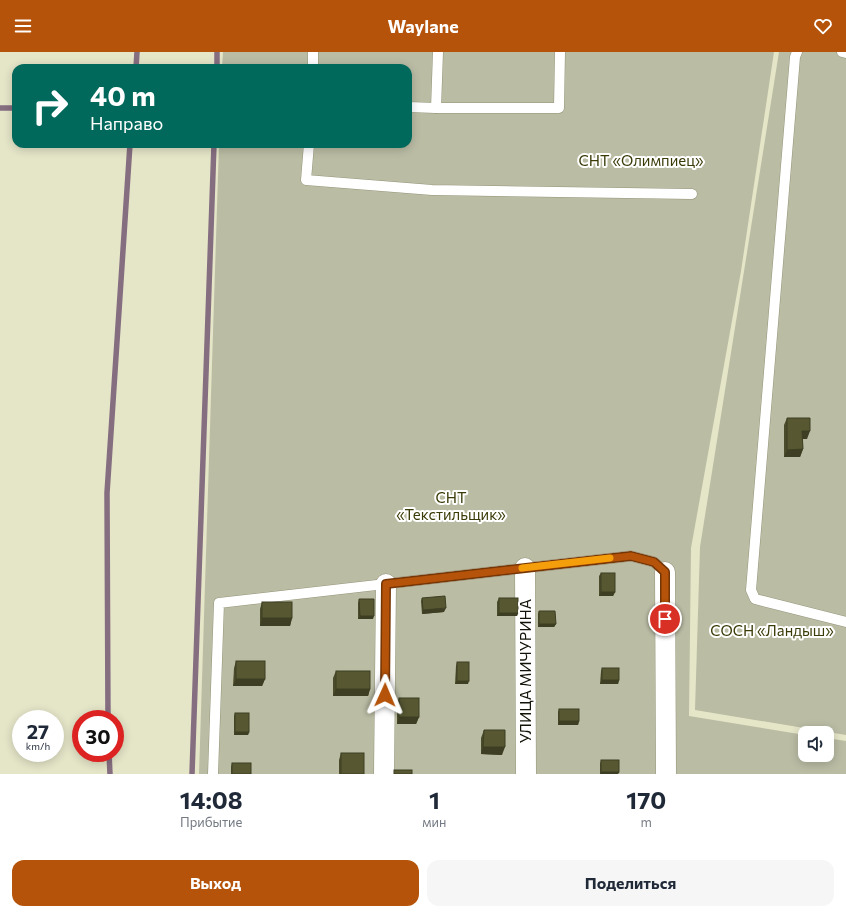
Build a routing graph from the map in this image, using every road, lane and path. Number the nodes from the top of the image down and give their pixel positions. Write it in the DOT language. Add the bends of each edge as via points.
graph roads {
  1 [pos="313,52"];
  2 [pos="438,52"];
  3 [pos="560,52"];
  4 [pos="797,52"];
  5 [pos="842,52"];
  6 [pos="846,53"];
  7 [pos="313,64"];
  8 [pos="412,106"];
  9 [pos="436,108"];
  10 [pos="309,148"];
  11 [pos="692,194"];
  12 [pos="525,568"];
  13 [pos="665,572"];
  14 [pos="386,584"];
  15 [pos="846,622"];
  16 [pos="213,774"];
  17 [pos="384,774"];
  18 [pos="526,774"];
  19 [pos="666,774"];
  1 -- 7 [label="lane"];
  2 -- 9 [label="lane"];
  3 -- 9 [label="lane" via="559,108"];
  4 -- 15 [label="lane" via="751,590 755,599"];
  5 -- 6 [label="lane"];
  8 -- 9 [label="lane"];
  10 -- 11 [label="lane" via="306,180 432,190"];
  12 -- 13 [label="lane" via="631,556 654,562"];
  12 -- 14 [label="lane"];
  12 -- 18 [label="street, УЛИЦА МИЧУРИНА"];
  13 -- 19 [label="street"];
  14 -- 16 [label="lane" via="219,603"];
  14 -- 17 [label="street"];
}
